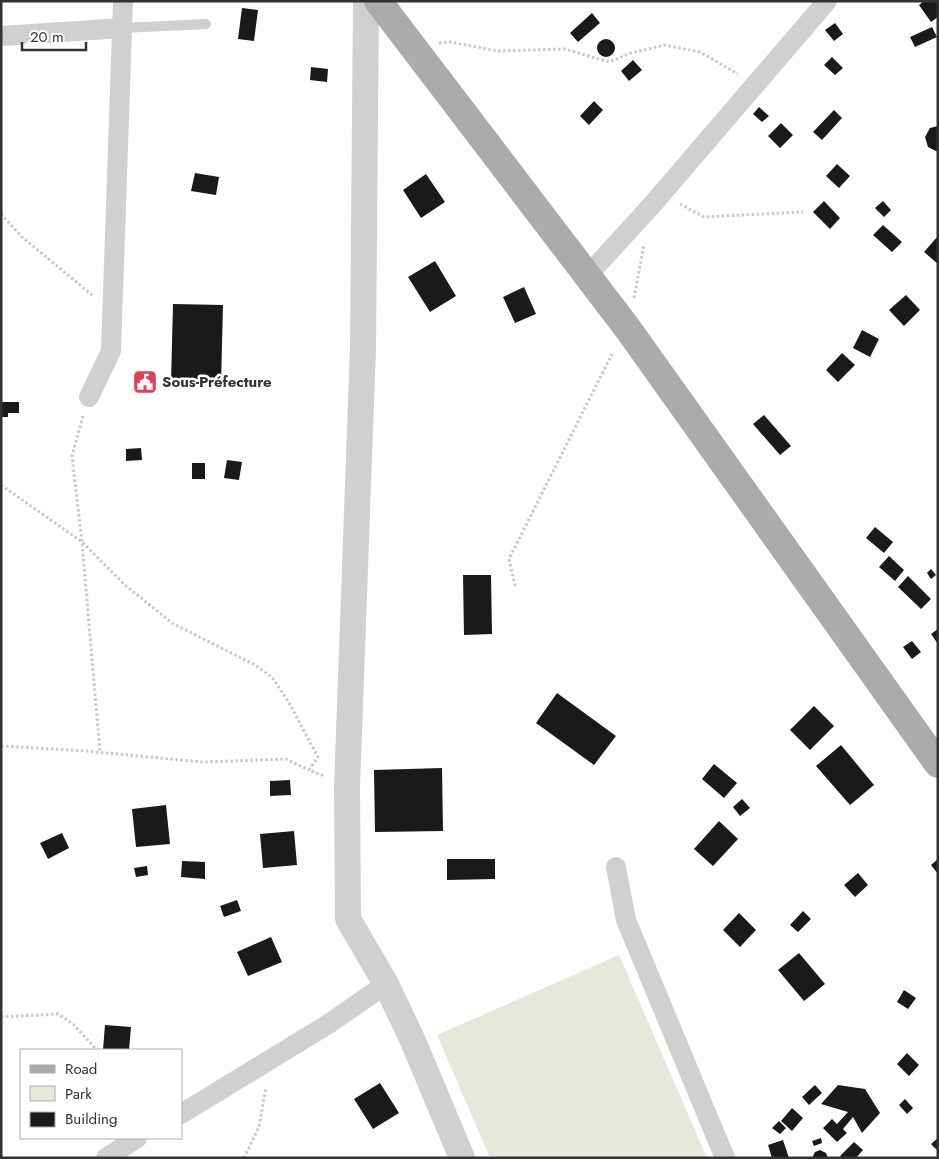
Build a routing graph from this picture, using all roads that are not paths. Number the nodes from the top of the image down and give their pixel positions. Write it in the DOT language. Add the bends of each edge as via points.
graph roads {
  1 [pos="123,1"];
  2 [pos="366,1"];
  3 [pos="378,1"];
  4 [pos="827,1"];
  5 [pos="206,24"];
  6 [pos="123,28"];
  7 [pos="1,36"];
  8 [pos="587,276"];
  9 [pos="89,397"];
  10 [pos="938,764"];
  11 [pos="616,867"];
  12 [pos="386,984"];
  13 [pos="182,1113"];
  14 [pos="135,1139"];
  15 [pos="106,1158"];
  16 [pos="462,1158"];
  17 [pos="725,1158"];
  1 -- 6 [label="street"];
  2 -- 12 [label="street" via="363,348 347,787 348,919"];
  3 -- 8 [label="main road"];
  4 -- 8 [label="street"];
  5 -- 6 [label="lane"];
  6 -- 7 [label="street"];
  6 -- 9 [label="street" via="110,351"];
  8 -- 10 [label="main road"];
  11 -- 17 [label="street" via="626,920"];
  12 -- 13 [label="street" via="330,1024"];
  12 -- 16 [label="street"];
  14 -- 15 [label="street"];
}
